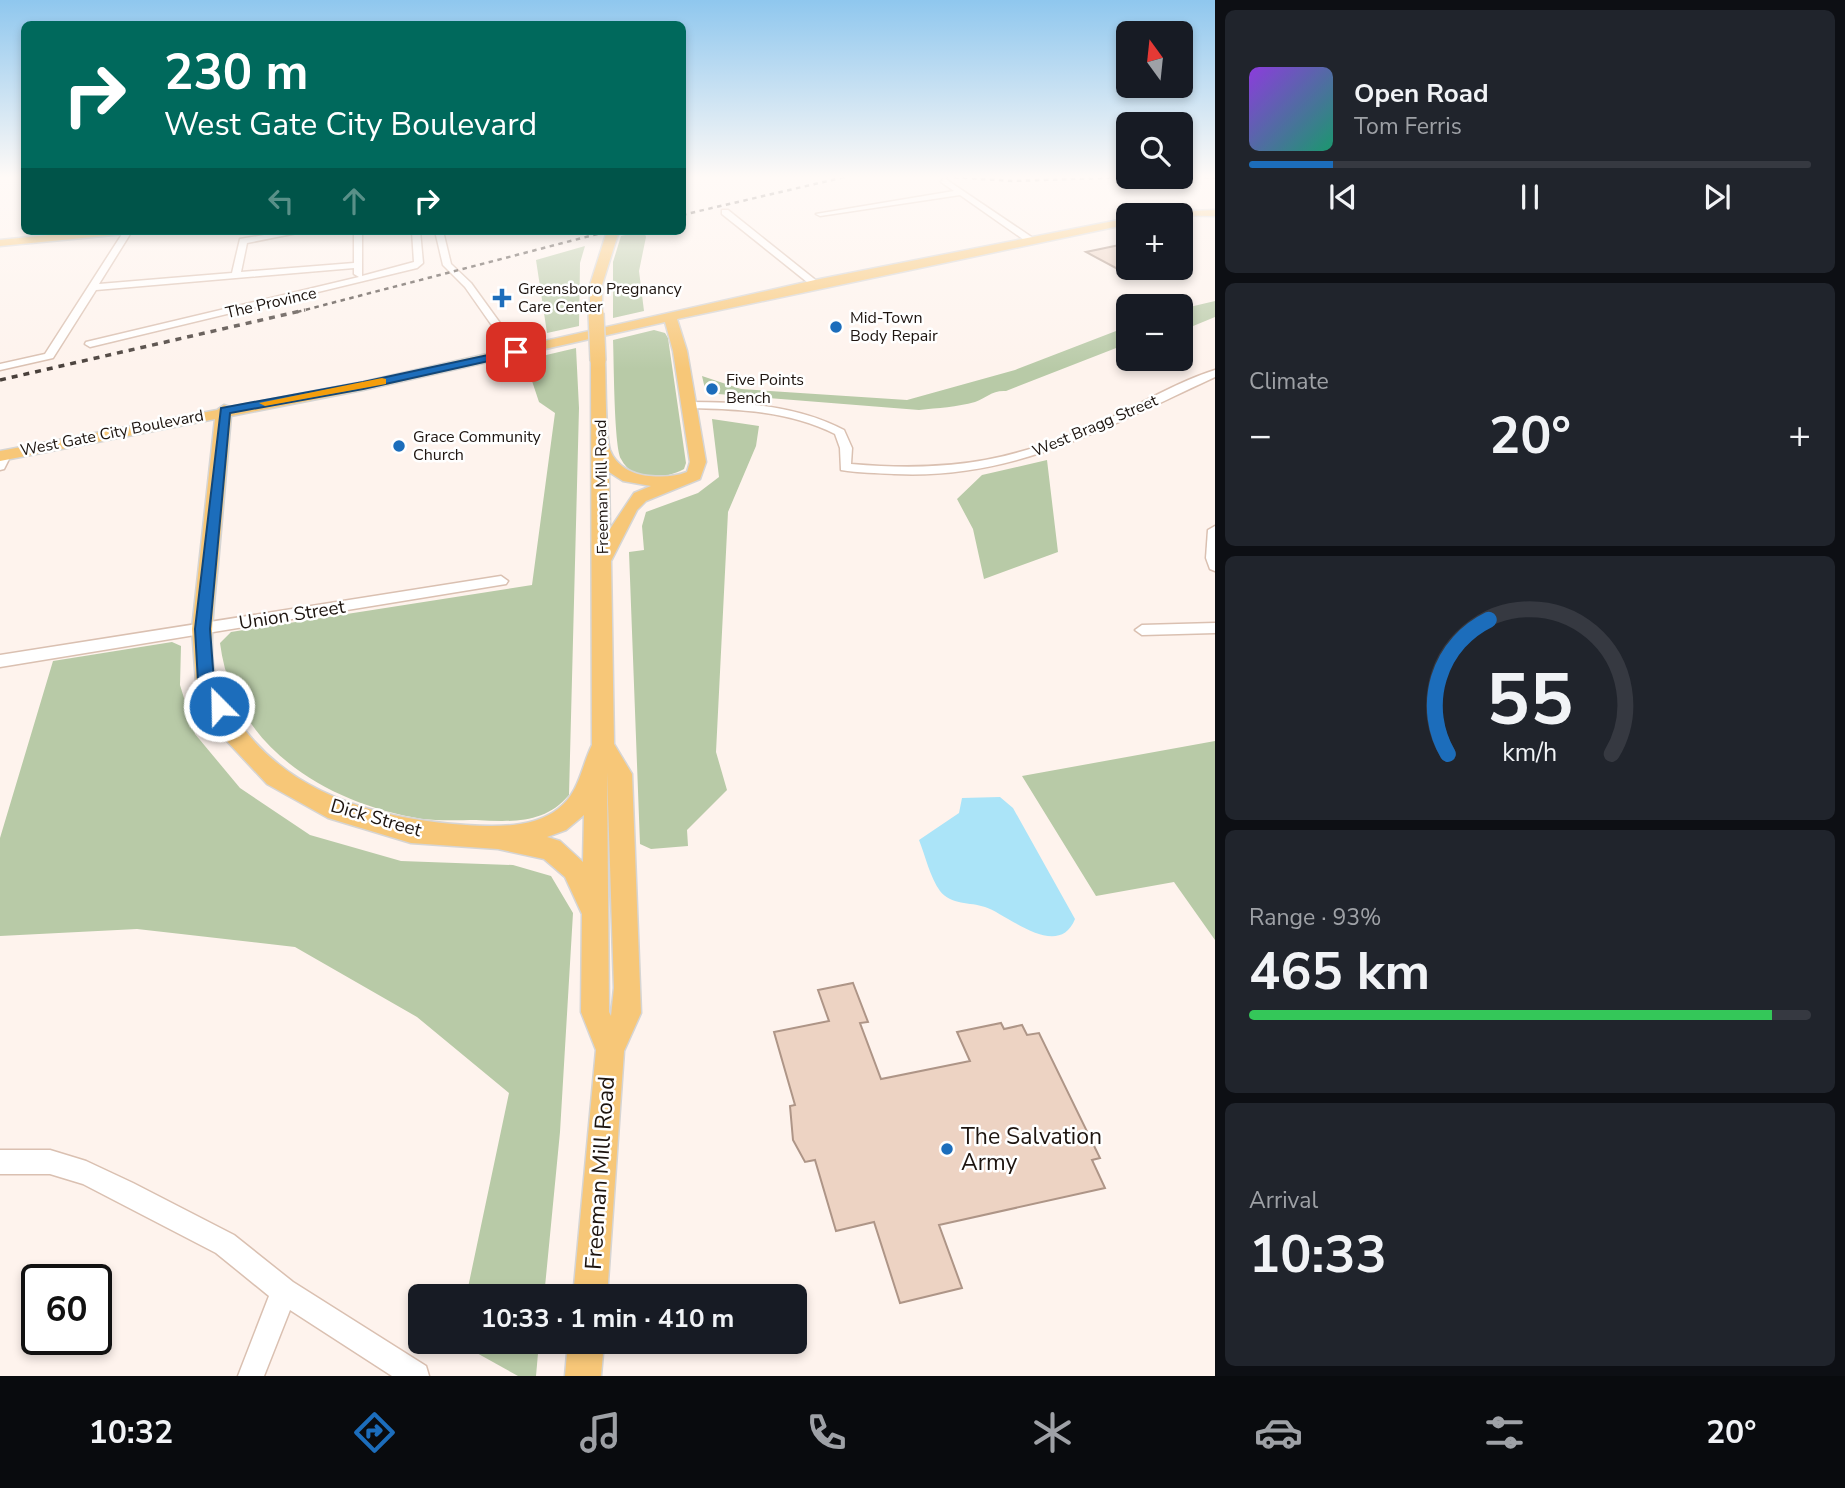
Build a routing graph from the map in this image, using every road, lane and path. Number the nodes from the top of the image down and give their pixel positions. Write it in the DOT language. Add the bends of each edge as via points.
graph roads {
  1 [pos="29,240"];
  2 [pos="121,240"];
  3 [pos="248,240"];
  4 [pos="358,240"];
  5 [pos="417,240"];
  6 [pos="441,240"];
  7 [pos="609,240"];
  8 [pos="761,240"];
  9 [pos="1029,240"];
  10 [pos="0,243"];
  11 [pos="358,265"];
  12 [pos="236,275"];
  13 [pos="363,280"];
  14 [pos="815,284"];
  15 [pos="94,287"];
  16 [pos="670,318"];
  17 [pos="90,344"];
  18 [pos="516,352"];
  19 [pos="0,367"];
  20 [pos="1215,373"];
  21 [pos="689,405"];
  22 [pos="225,410"];
  23 [pos="602,450"];
  24 [pos="2,459"];
  25 [pos="695,475"];
  26 [pos="1215,530"];
  27 [pos="603,560"];
  28 [pos="1215,566"];
  29 [pos="501,581"];
  30 [pos="1215,628"];
  31 [pos="202,629"];
  32 [pos="1142,630"];
  33 [pos="0,661"];
  34 [pos="600,757"];
  35 [pos="498,838"];
  36 [pos="596,915"];
  37 [pos="610,1050"];
  38 [pos="0,1162"];
  39 [pos="591,1284"];
  40 [pos="285,1291"];
  41 [pos="585,1354"];
  42 [pos="251,1376"];
  43 [pos="416,1376"];
  44 [pos="583,1376"];
  1 -- 10 [label="main road"];
  2 -- 15 [label="street"];
  3 -- 12 [label="street" via="243,241"];
  4 -- 11 [label="street"];
  5 -- 13 [label="street, The Province" via="419,263"];
  6 -- 18 [label="street" via="447,265 468,285"];
  7 -- 23 [label="main road, Freeman Mill Road, bridge" via="596,285"];
  8 -- 14 [label="street"];
  9 -- 14 [label="main road, West Gate City Boulevard"];
  11 -- 12 [label="street"];
  11 -- 13 [label="street"];
  12 -- 15 [label="street"];
  13 -- 17 [label="street, The Province"];
  14 -- 16 [label="main road, West Gate City Boulevard"];
  15 -- 19 [label="street" via="49,356"];
  16 -- 18 [label="main road, West Gate City Boulevard"];
  16 -- 21 [label="main road"];
  18 -- 22 [label="main road, West Gate City Boulevard"];
  20 -- 21 [label="street, West Bragg Street" via="1012,460 920,472 845,467 843,438 728,405"];
  21 -- 25 [label="main road" via="698,462"];
  22 -- 24 [label="main road, West Gate City Boulevard"];
  22 -- 31 [label="main road, Dick Street"];
  23 -- 25 [label="main road" via="610,468 628,478 673,481"];
  23 -- 27 [label="main road, Freeman Mill Road"];
  25 -- 27 [label="main road" via="640,497"];
  26 -- 28 [label="street"];
  27 -- 34 [label="main road, Freeman Mill Road"];
  29 -- 31 [label="street, Union Street"];
  30 -- 32 [label="street"];
  31 -- 33 [label="street, Union Street"];
  31 -- 35 [label="main road, Dick Street" via="206,682 232,731 275,776 336,811 411,832"];
  34 -- 35 [label="main road" via="580,805 559,823"];
  34 -- 36 [label="main road, Freeman Mill Road"];
  34 -- 37 [label="main road, Freeman Mill Road" via="621,775 625,862 627,1013"];
  35 -- 36 [label="main road" via="551,849 574,869"];
  36 -- 37 [label="main road, Freeman Mill Road" via="595,1012"];
  37 -- 39 [label="main road, Freeman Mill Road"];
  38 -- 40 [label="street" via="50,1162 86,1173 225,1244"];
  40 -- 42 [label="street"];
  40 -- 43 [label="street"];
  41 -- 44 [label="main road"];
}
